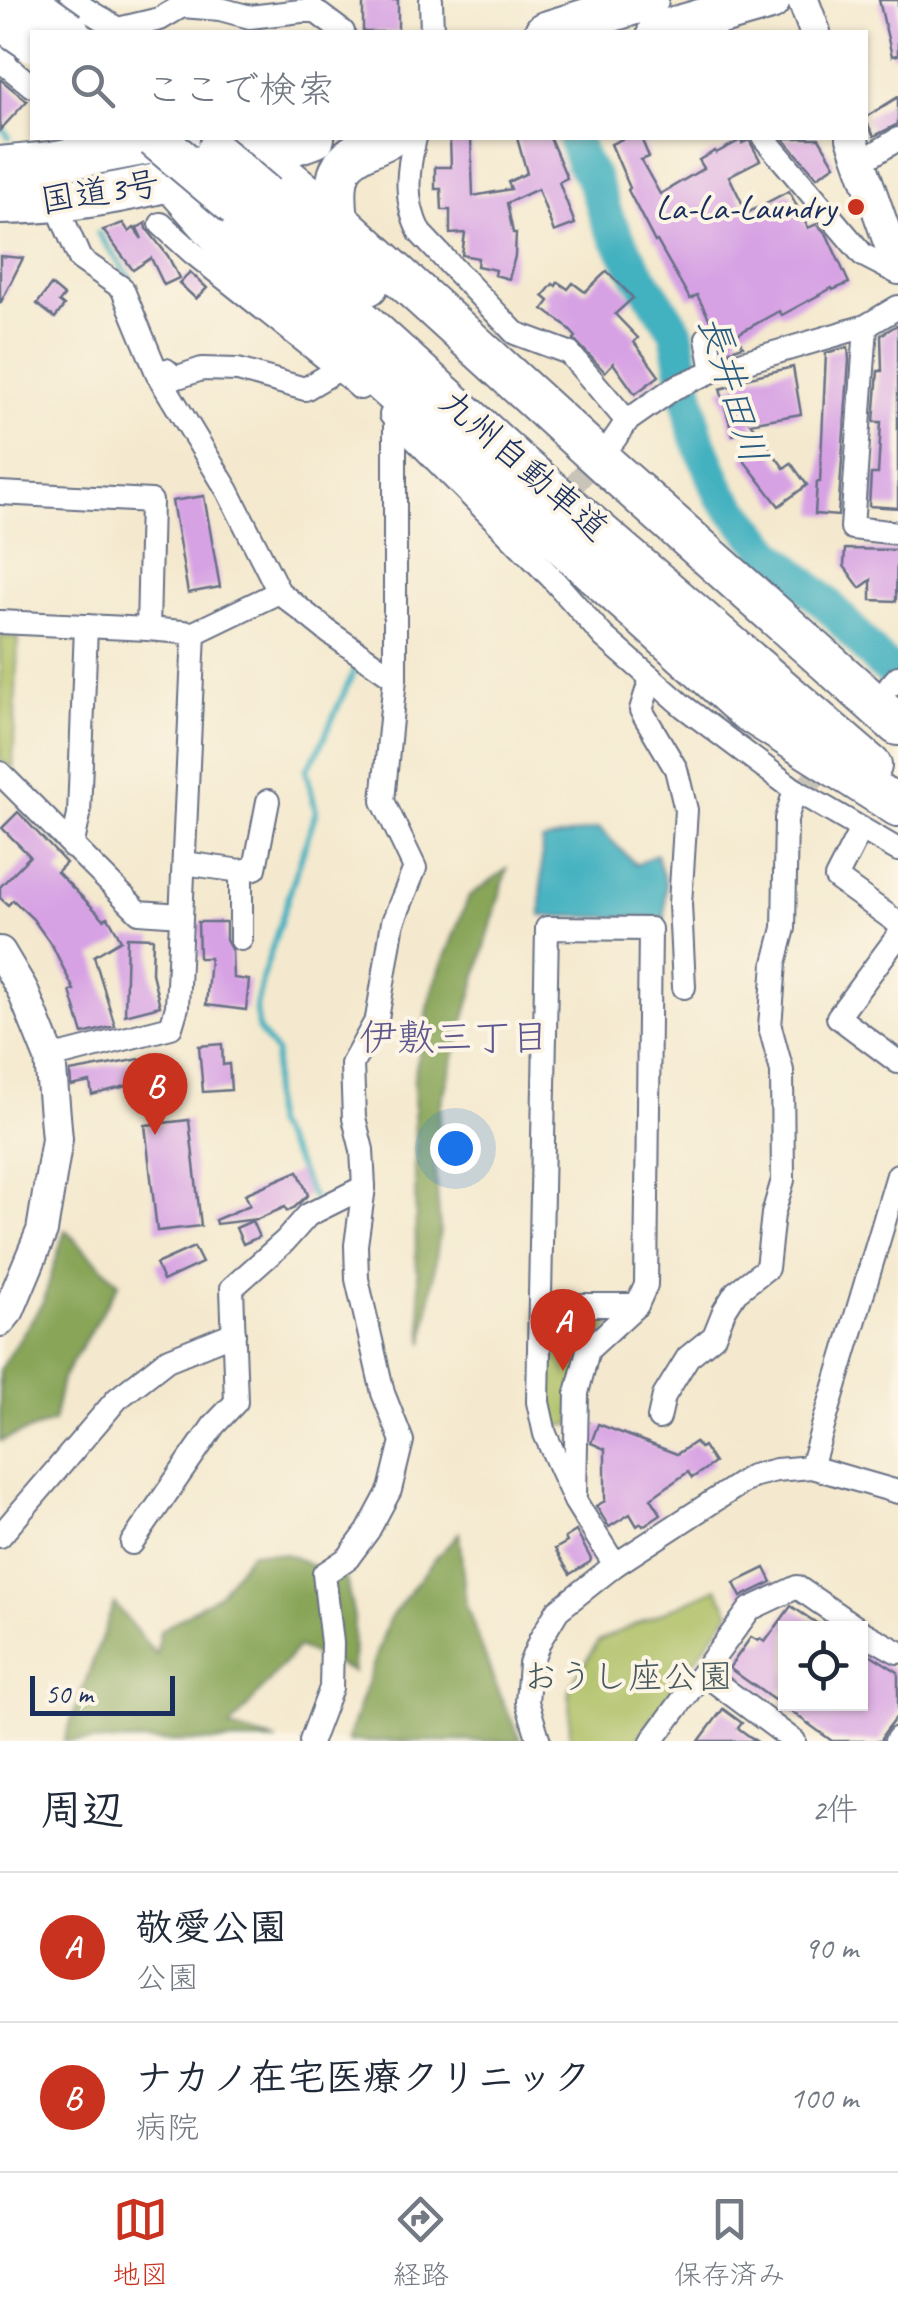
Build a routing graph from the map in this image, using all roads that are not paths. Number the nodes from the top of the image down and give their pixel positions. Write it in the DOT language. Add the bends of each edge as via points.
graph roads {
  1 [pos="24,0"];
  2 [pos="61,0"];
  3 [pos="71,0"];
  4 [pos="431,0"];
  5 [pos="648,0"];
  6 [pos="770,0"];
  7 [pos="803,0"];
  8 [pos="0,19"];
  9 [pos="733,22"];
  10 [pos="66,30"];
  11 [pos="120,30"];
  12 [pos="340,30"];
  13 [pos="432,30"];
  14 [pos="550,30"];
  15 [pos="673,30"];
  16 [pos="814,30"];
  17 [pos="30,41"];
  18 [pos="0,58"];
  19 [pos="30,84"];
  20 [pos="898,139"];
  21 [pos="158,140"];
  22 [pos="166,140"];
  23 [pos="176,140"];
  24 [pos="200,140"];
  25 [pos="298,140"];
  26 [pos="383,140"];
  27 [pos="415,140"];
  28 [pos="766,140"];
  29 [pos="249,146"];
  30 [pos="856,150"];
  31 [pos="0,167"];
  32 [pos="172,182"];
  33 [pos="54,201"];
  34 [pos="251,202"];
  35 [pos="0,204"];
  36 [pos="338,220"];
  37 [pos="161,224"];
  38 [pos="898,270"];
  39 [pos="898,307"];
  40 [pos="866,326"];
  41 [pos="707,338"];
  42 [pos="338,369"];
  43 [pos="713,372"];
  44 [pos="158,374"];
  45 [pos="395,418"];
  46 [pos="0,493"];
  47 [pos="898,534"];
  48 [pos="279,592"];
  49 [pos="0,622"];
  50 [pos="86,626"];
  51 [pos="148,629"];
  52 [pos="194,634"];
  53 [pos="395,678"];
  54 [pos="651,678"];
  55 [pos="894,692"];
  56 [pos="898,741"];
  57 [pos="0,773"];
  58 [pos="898,787"];
  59 [pos="794,790"];
  60 [pos="268,802"];
  61 [pos="898,806"];
  62 [pos="861,830"];
  63 [pos="72,847"];
  64 [pos="898,850"];
  65 [pos="184,863"];
  66 [pos="241,872"];
  67 [pos="182,915"];
  68 [pos="898,923"];
  69 [pos="898,936"];
  70 [pos="241,939"];
  71 [pos="0,952"];
  72 [pos="684,987"];
  73 [pos="50,1058"];
  74 [pos="898,1062"];
  75 [pos="898,1175"];
  76 [pos="364,1187"];
  77 [pos="541,1305"];
  78 [pos="637,1305"];
  79 [pos="0,1321"];
  80 [pos="234,1333"];
  81 [pos="658,1418"];
  82 [pos="812,1467"];
  83 [pos="898,1492"];
  84 [pos="575,1501"];
  85 [pos="0,1536"];
  86 [pos="132,1544"];
  87 [pos="615,1565"];
  88 [pos="846,1621"];
  89 [pos="868,1635"];
  90 [pos="898,1652"];
  91 [pos="702,1673"];
  92 [pos="311,1741"];
  93 [pos="539,1741"];
  94 [pos="652,1741"];
  95 [pos="794,1741"];
  1 -- 10 [label="highway, bridge"];
  2 -- 18 [label="street"];
  3 -- 11 [label="street"];
  4 -- 13 [label="street"];
  5 -- 14 [label="highway"];
  6 -- 9 [label="highway"];
  7 -- 16 [label="street"];
  8 -- 17 [label="highway, bridge"];
  9 -- 15 [label="highway"];
  11 -- 12 [label="street" via="182,6 250,17 315,12"];
  18 -- 19 [label="street"];
  20 -- 30 [label="street"];
  21 -- 34 [label="highway, 九州自動車道, bridge"];
  22 -- 31 [label="highway, 国道3号"];
  23 -- 32 [label="highway"];
  24 -- 34 [label="highway, 九州自動車道, bridge"];
  25 -- 29 [label="highway, 国道3号"];
  26 -- 36 [label="highway" via="351,154 343,167 334,191"];
  27 -- 43 [label="street" via="408,201 420,234 515,333 569,353 621,430 674,388"];
  28 -- 38 [label="street" via="862,255"];
  29 -- 32 [label="highway, 国道3号"];
  29 -- 36 [label="highway"];
  30 -- 38 [label="street"];
  32 -- 33 [label="highway, 国道3号"];
  32 -- 61 [label="highway" via="218,235 745,709"];
  33 -- 35 [label="highway, 国道3号"];
  33 -- 44 [label="street" via="80,259 122,288"];
  34 -- 56 [label="highway, 九州自動車道"];
  34 -- 58 [label="highway, 九州自動車道" via="522,466"];
  36 -- 55 [label="highway" via="611,469"];
  37 -- 42 [label="street"];
  39 -- 40 [label="street"];
  40 -- 43 [label="street"];
  40 -- 47 [label="street" via="852,528"];
  41 -- 43 [label="street"];
  42 -- 44 [label="street" via="305,389 238,370"];
  42 -- 45 [label="street"];
  44 -- 48 [label="street"];
  45 -- 53 [label="street"];
  45 -- 54 [label="street"];
  46 -- 51 [label="street" via="151,501"];
  48 -- 52 [label="street"];
  48 -- 53 [label="street"];
  49 -- 50 [label="street"];
  50 -- 51 [label="street"];
  50 -- 63 [label="street"];
  51 -- 52 [label="street"];
  52 -- 65 [label="street"];
  53 -- 76 [label="street" via="383,801 415,868 393,922 377,1019 352,1064"];
  54 -- 59 [label="street"];
  54 -- 72 [label="street" via="641,710 676,769 686,810"];
  57 -- 63 [label="street"];
  59 -- 62 [label="street"];
  59 -- 81 [label="street" via="786,818 784,928 770,1027 782,1071 783,1180 767,1268 736,1292 714,1336 688,1357"];
  60 -- 66 [label="street" via="256,868"];
  62 -- 64 [label="street"];
  62 -- 68 [label="street" via="836,878"];
  63 -- 67 [label="street" via="139,912"];
  65 -- 66 [label="street"];
  65 -- 67 [label="street"];
  66 -- 70 [label="street"];
  67 -- 73 [label="street" via="172,1027"];
  69 -- 74 [label="street" via="838,1017"];
  71 -- 73 [label="street"];
  73 -- 79 [label="street" via="57,1139 42,1231"];
  75 -- 82 [label="street"];
  76 -- 80 [label="street" via="308,1215 232,1288"];
  76 -- 92 [label="street" via="357,1279 382,1393 402,1441 390,1490 368,1531 348,1558 324,1574 331,1688"];
  77 -- 78 [label="street"];
  77 -- 78 [label="street" via="547,928 650,929 646,1285"];
  77 -- 84 [label="street" via="538,1402"];
  78 -- 84 [label="street" via="588,1350 577,1393"];
  80 -- 85 [label="street" via="167,1360 117,1399"];
  80 -- 86 [label="street" via="236,1402"];
  82 -- 83 [label="street"];
  82 -- 87 [label="street" via="752,1476"];
  84 -- 87 [label="street"];
  87 -- 93 [label="street" via="558,1610 540,1640 526,1702"];
  88 -- 91 [label="street" via="798,1587 750,1609"];
  89 -- 90 [label="street"];
  91 -- 94 [label="street"];
  91 -- 95 [label="street"];
}
